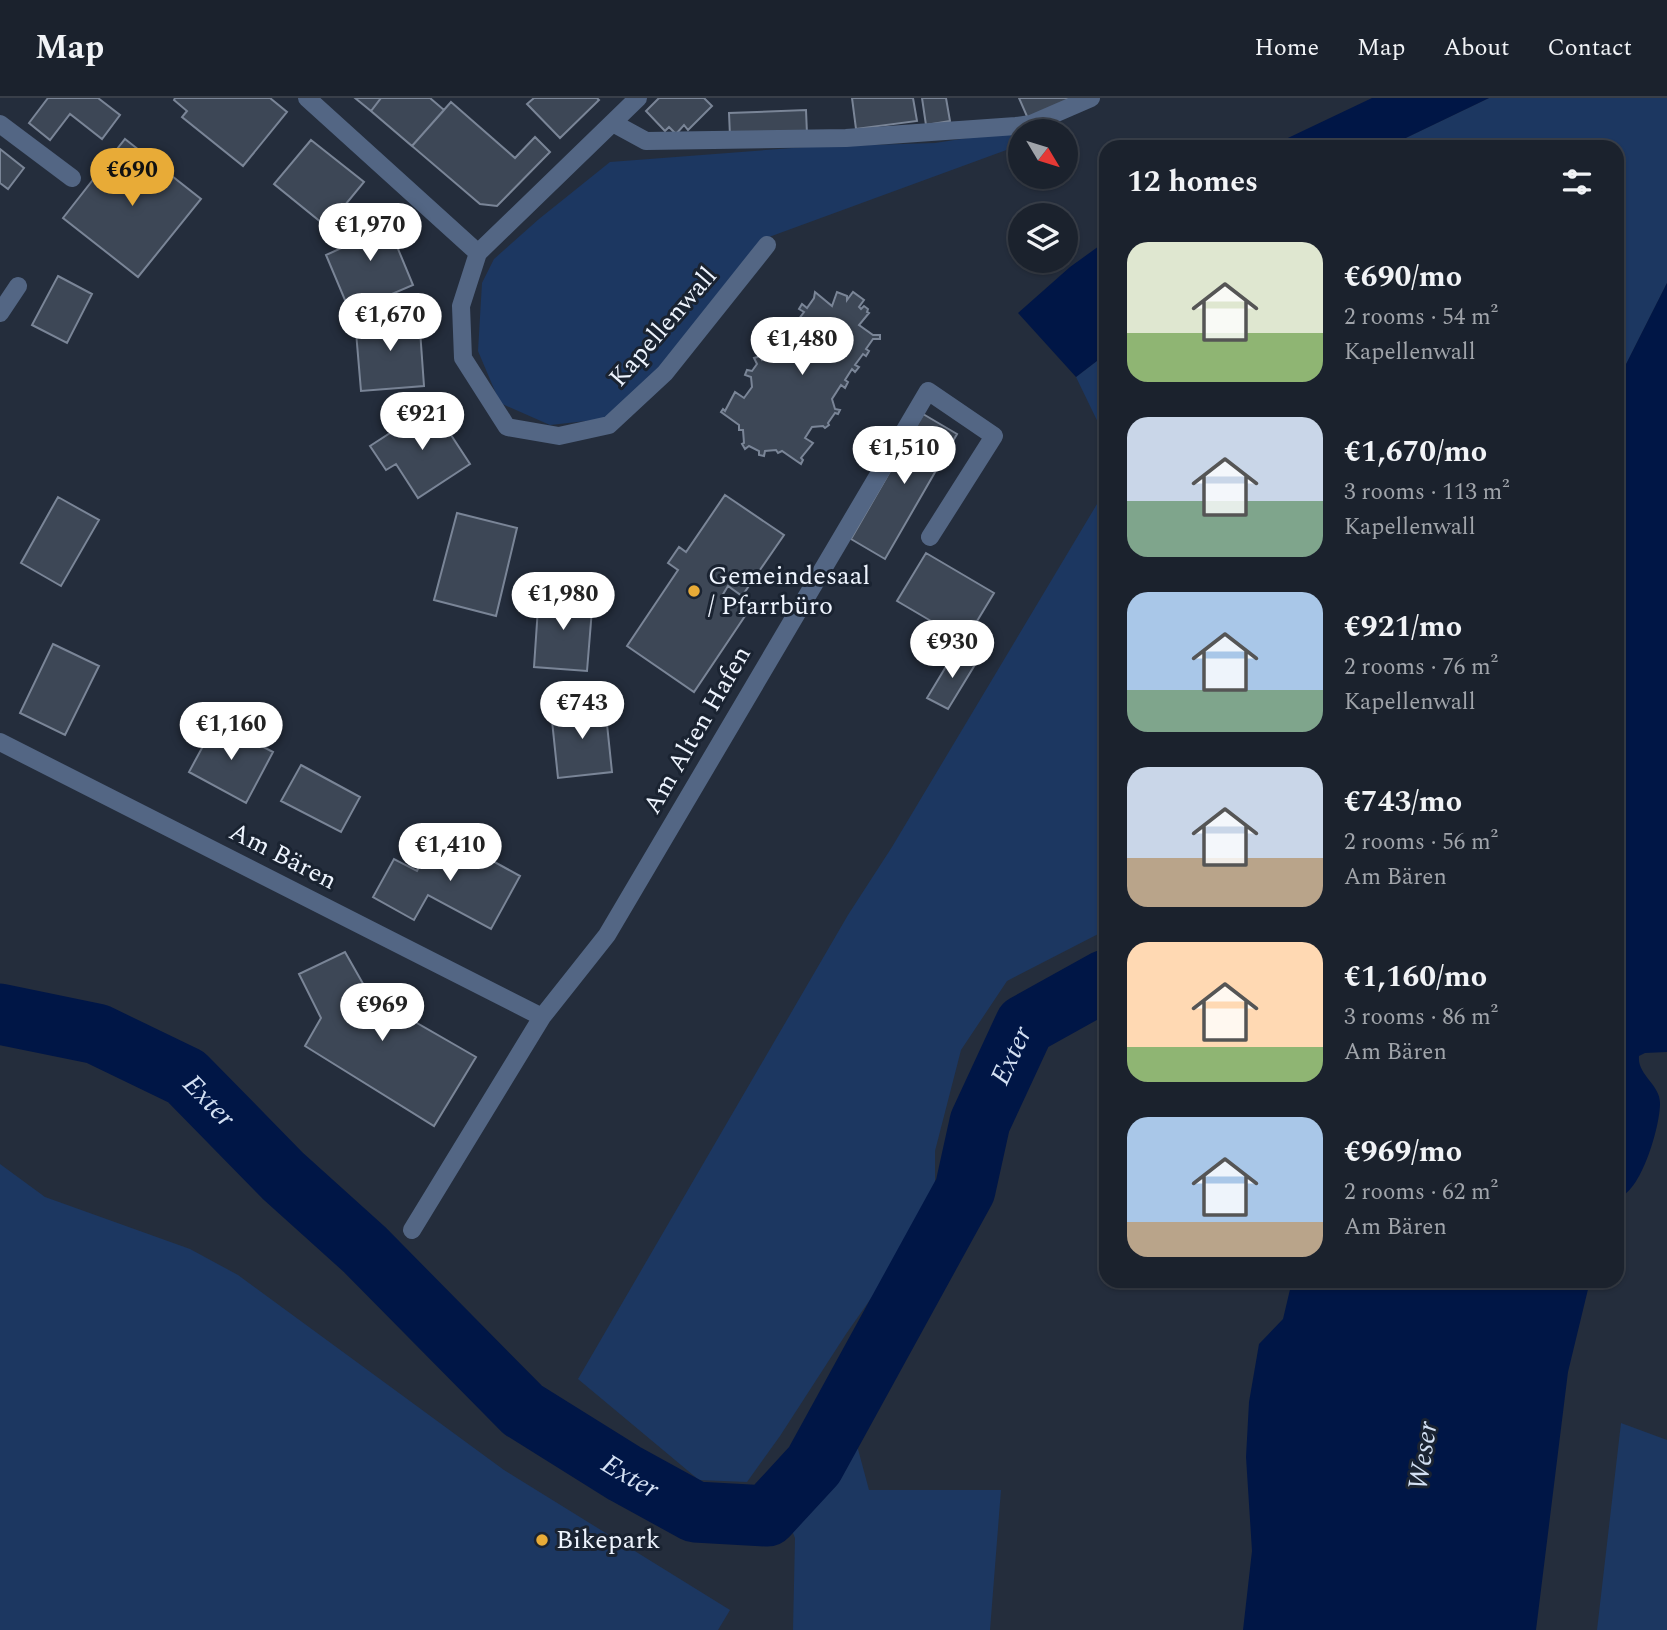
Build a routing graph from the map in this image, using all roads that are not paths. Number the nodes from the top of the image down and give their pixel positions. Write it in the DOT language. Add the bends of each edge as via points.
graph roads {
  1 [pos="307,98"];
  2 [pos="638,98"];
  3 [pos="1091,98"];
  4 [pos="613,123"];
  5 [pos="0,124"];
  6 [pos="72,178"];
  7 [pos="767,245"];
  8 [pos="478,253"];
  9 [pos="18,286"];
  10 [pos="0,313"];
  11 [pos="930,537"];
  12 [pos="0,742"];
  13 [pos="542,1017"];
  14 [pos="412,1230"];
  1 -- 8 [label="street"];
  2 -- 4 [label="street"];
  3 -- 4 [label="street" via="1031,124 846,138 646,141"];
  4 -- 8 [label="street"];
  5 -- 6 [label="street"];
  7 -- 8 [label="street, Kapellenwall" via="665,373 610,425 559,436 507,427 463,358 461,306"];
  9 -- 10 [label="street"];
  11 -- 13 [label="street, Am Alten Hafen" via="994,436 928,391 607,934"];
  12 -- 13 [label="street, Am Bären"];
  13 -- 14 [label="street, Am Alten Hafen"];
}
